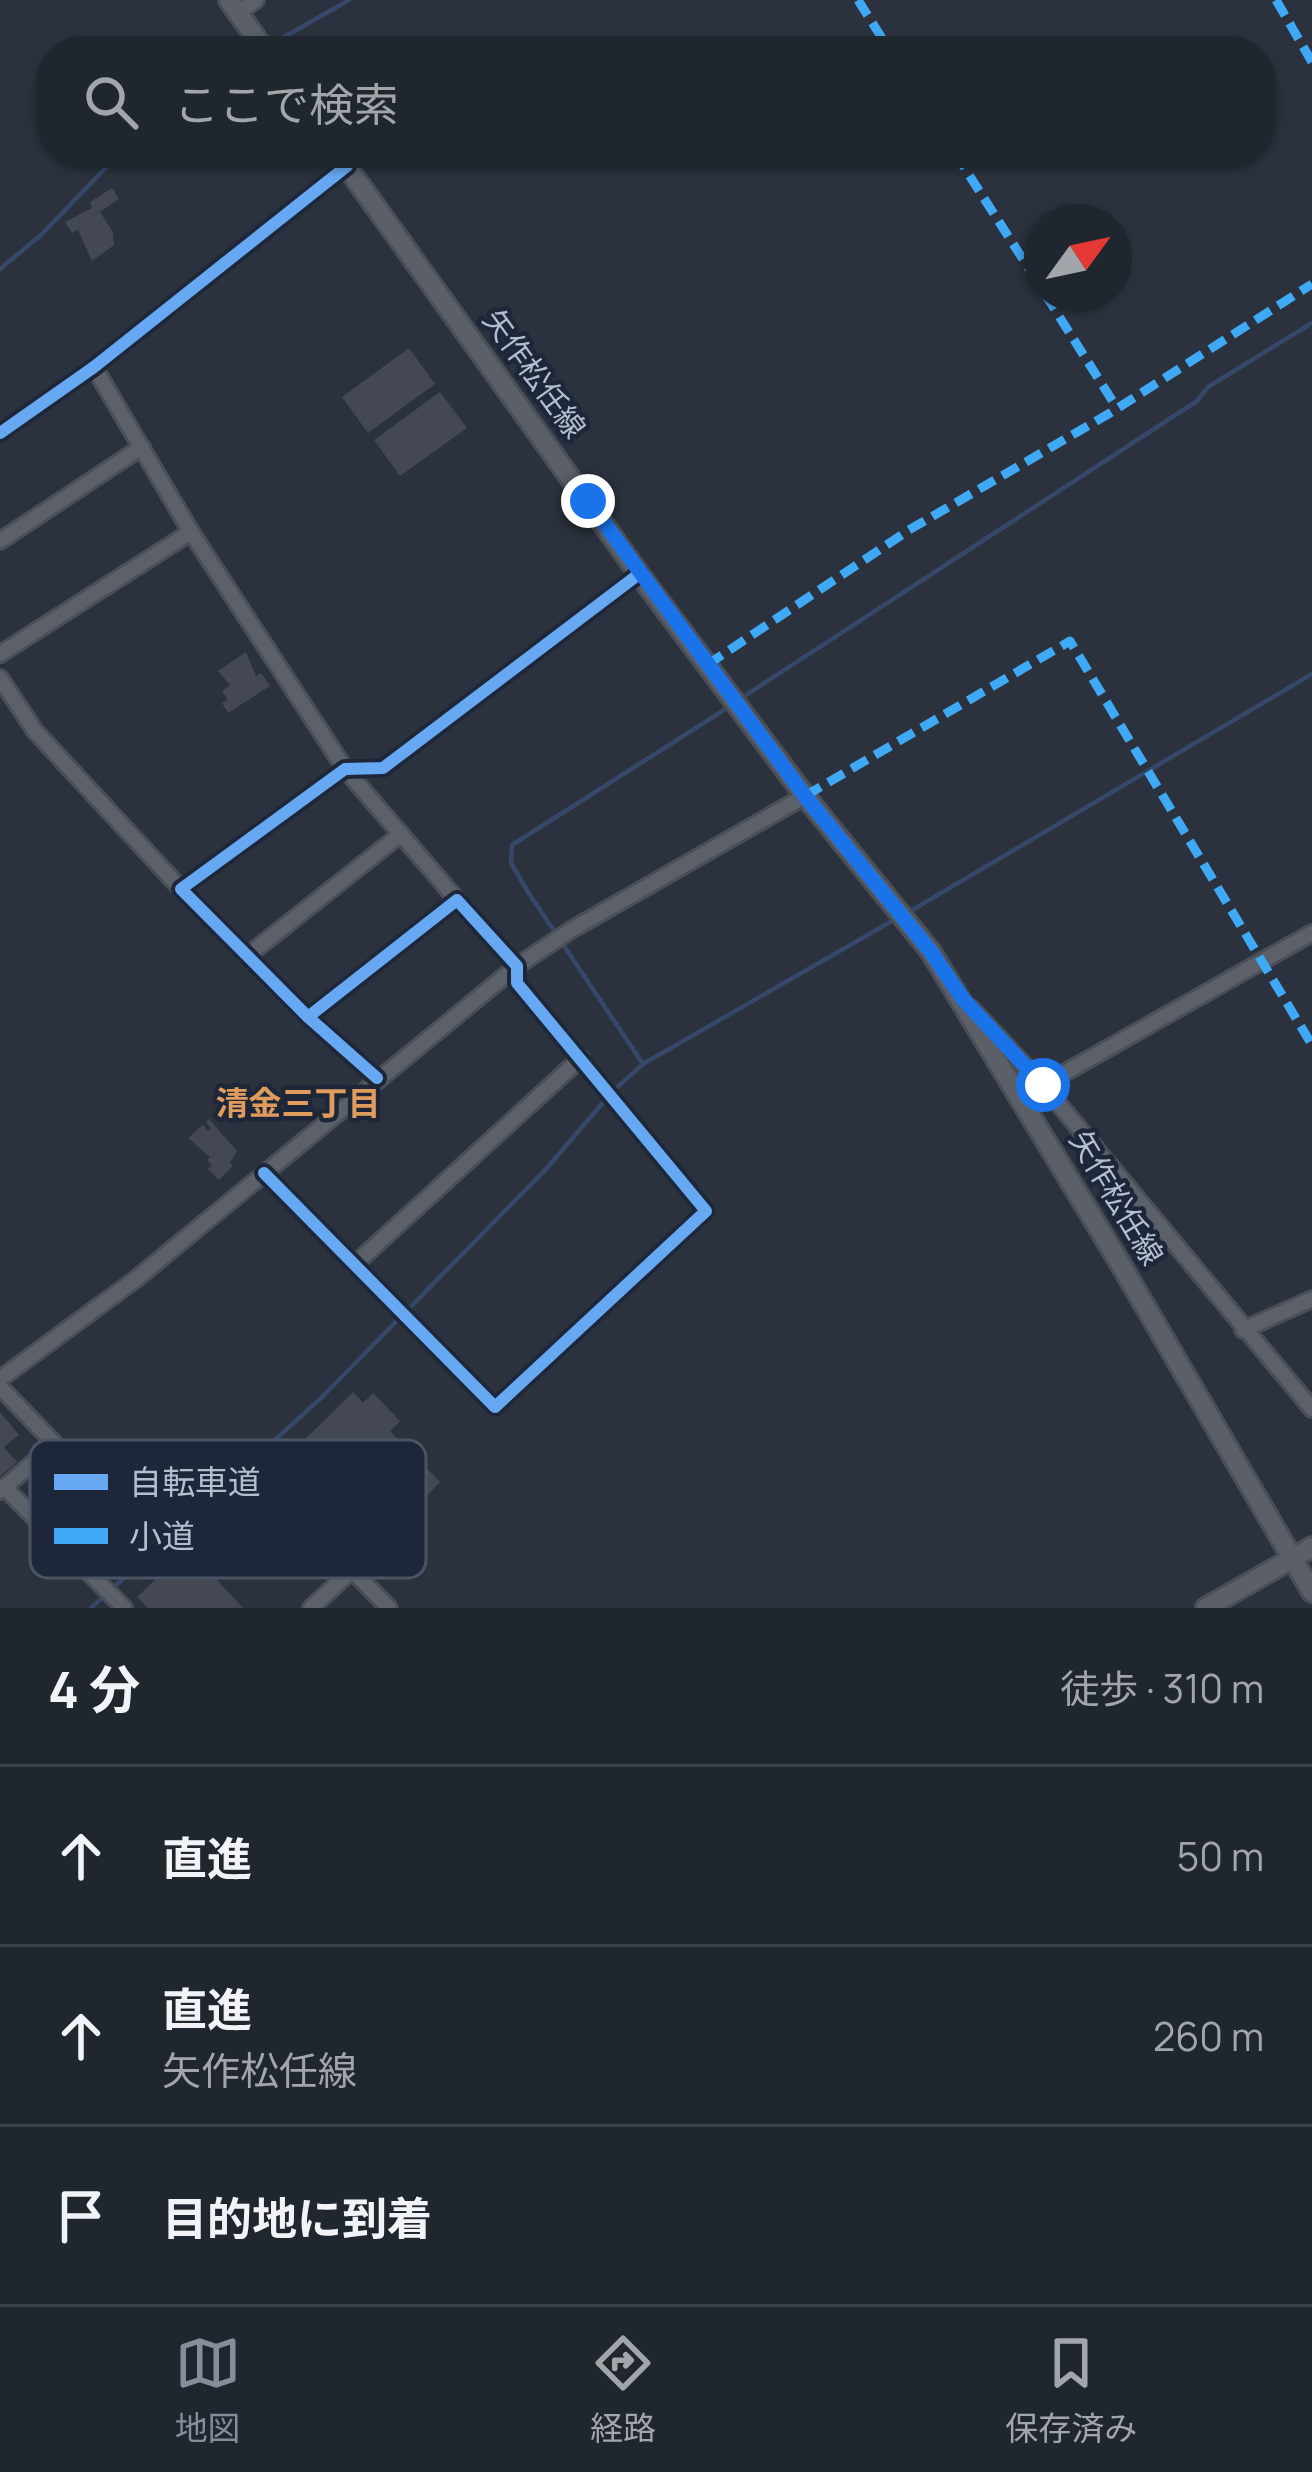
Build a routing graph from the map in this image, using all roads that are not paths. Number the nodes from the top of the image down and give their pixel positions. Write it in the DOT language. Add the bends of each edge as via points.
graph roads {
  1 [pos="256,0"];
  2 [pos="233,6"];
  3 [pos="254,36"];
  4 [pos="332,168"];
  5 [pos="348,168"];
  6 [pos="94,368"];
  7 [pos="0,434"];
  8 [pos="142,447"];
  9 [pos="191,532"];
  10 [pos="0,541"];
  11 [pos="639,574"];
  12 [pos="0,654"];
  13 [pos="0,678"];
  14 [pos="345,769"];
  15 [pos="805,796"];
  16 [pos="400,834"];
  17 [pos="181,889"];
  18 [pos="457,901"];
  19 [pos="1312,933"];
  20 [pos="247,956"];
  21 [pos="517,966"];
  22 [pos="963,999"];
  23 [pos="308,1017"];
  24 [pos="580,1058"];
  25 [pos="377,1078"];
  26 [pos="1043,1085"];
  27 [pos="264,1173"];
  28 [pos="354,1265"];
  29 [pos="1312,1299"];
  30 [pos="1243,1330"];
  31 [pos="0,1383"];
  32 [pos="1312,1409"];
  33 [pos="51,1440"];
  34 [pos="30,1465"];
  35 [pos="2,1489"];
  36 [pos="30,1516"];
  37 [pos="1312,1547"];
  38 [pos="1294,1558"];
  39 [pos="94,1578"];
  40 [pos="343,1578"];
  41 [pos="360,1578"];
  42 [pos="1312,1592"];
  43 [pos="119,1604"];
  44 [pos="311,1608"];
  45 [pos="389,1608"];
  46 [pos="1206,1608"];
  1 -- 2 [label="street"];
  2 -- 3 [label="main road"];
  4 -- 6 [label="street"];
  5 -- 11 [label="main road, 矢作松任線"];
  6 -- 7 [label="street"];
  6 -- 8 [label="street"];
  8 -- 9 [label="street"];
  8 -- 10 [label="street"];
  9 -- 12 [label="street"];
  9 -- 14 [label="street"];
  11 -- 14 [label="street" via="383,768"];
  11 -- 15 [label="main road, 矢作松任線"];
  13 -- 17 [label="street" via="35,730"];
  14 -- 16 [label="street"];
  14 -- 17 [label="street"];
  15 -- 21 [label="street"];
  15 -- 22 [label="main road, 矢作松任線"];
  16 -- 18 [label="street"];
  16 -- 20 [label="street"];
  17 -- 20 [label="street"];
  18 -- 21 [label="street"];
  18 -- 23 [label="street"];
  19 -- 26 [label="street"];
  20 -- 23 [label="street"];
  21 -- 24 [label="street" via="517,982"];
  21 -- 25 [label="street"];
  22 -- 26 [label="street"];
  22 -- 38 [label="main road, 矢作松任線"];
  23 -- 25 [label="street"];
  24 -- 28 [label="street"];
  24 -- 28 [label="street" via="706,1211 495,1407"];
  25 -- 27 [label="street"];
  26 -- 30 [label="street"];
  27 -- 28 [label="street"];
  27 -- 31 [label="street"];
  29 -- 30 [label="street"];
  30 -- 32 [label="street"];
  31 -- 33 [label="street"];
  34 -- 35 [label="street"];
  35 -- 36 [label="street"];
  37 -- 38 [label="main road"];
  38 -- 42 [label="main road, 矢作松任線"];
  38 -- 46 [label="main road"];
  39 -- 43 [label="street"];
  40 -- 44 [label="street"];
  41 -- 45 [label="street"];
}
